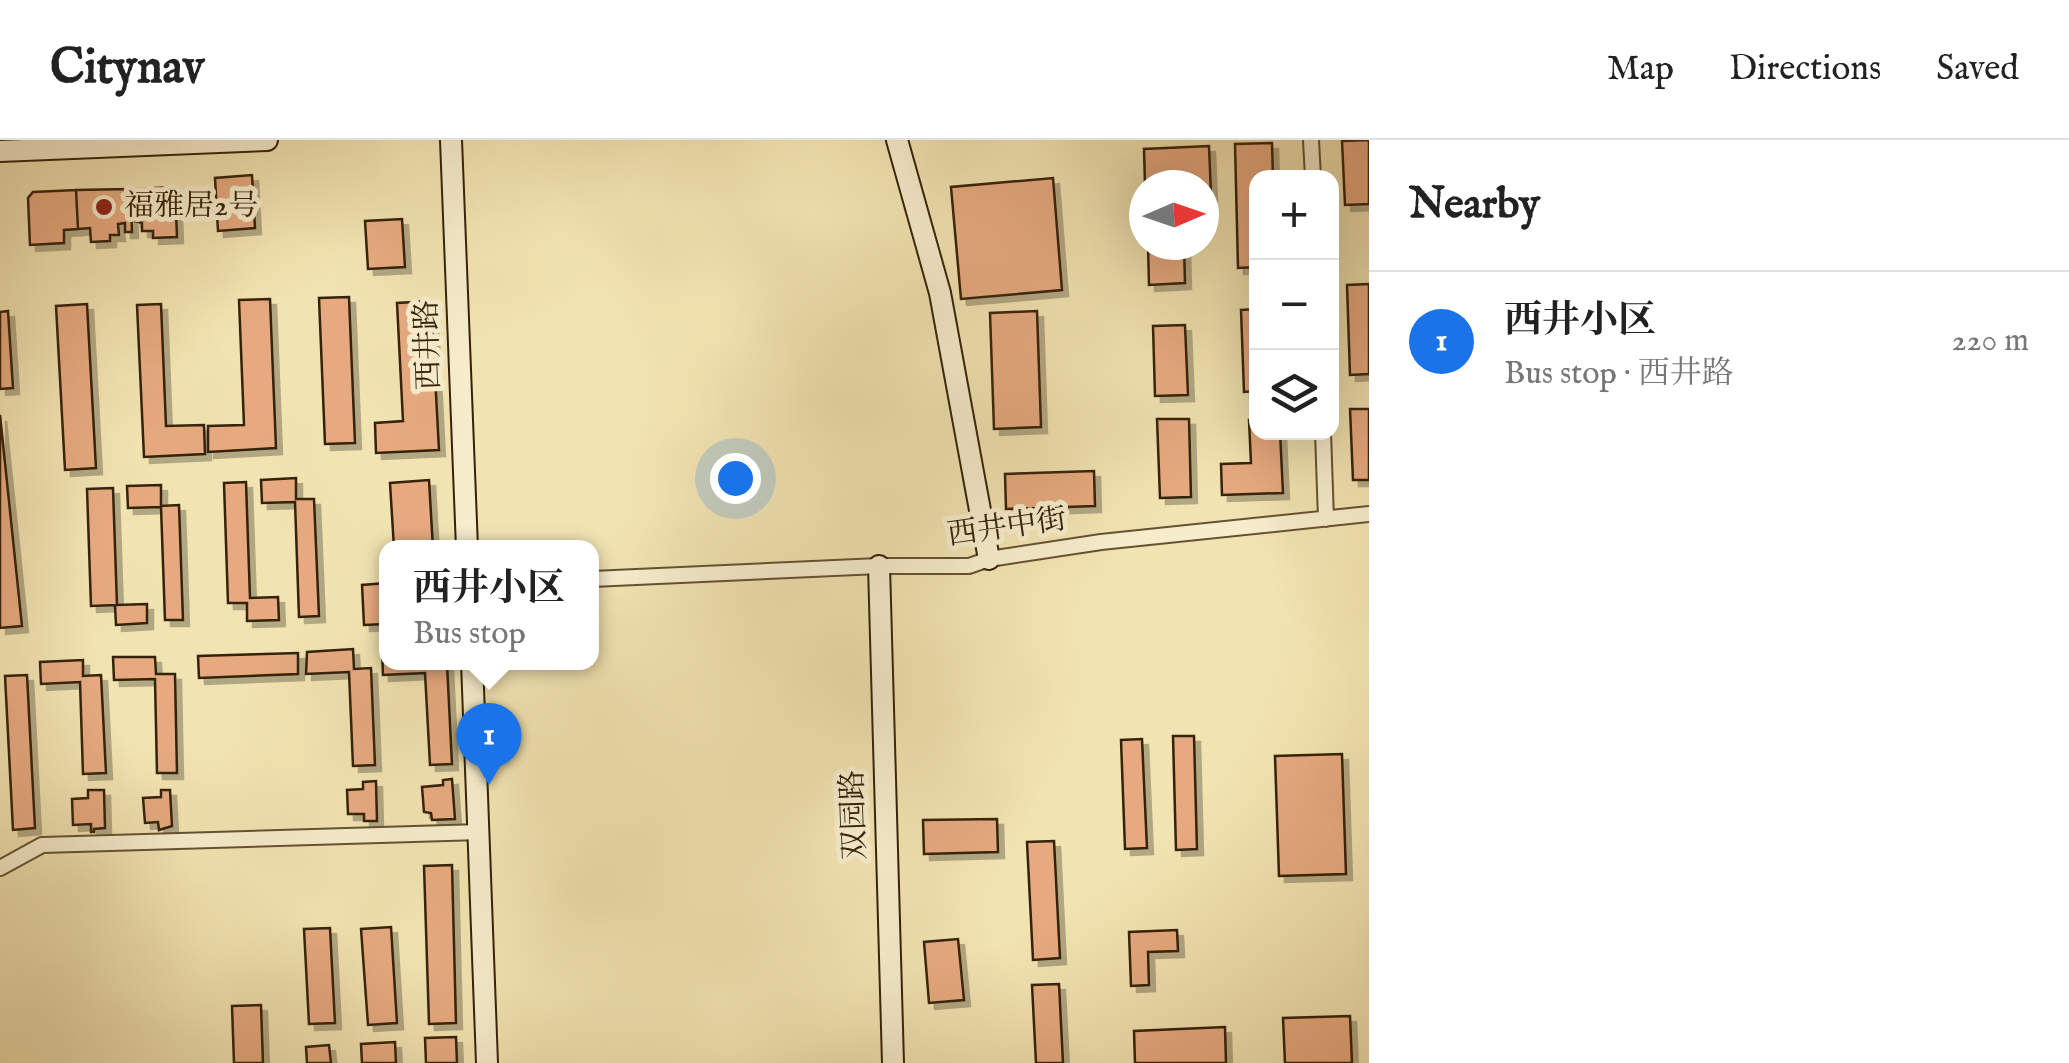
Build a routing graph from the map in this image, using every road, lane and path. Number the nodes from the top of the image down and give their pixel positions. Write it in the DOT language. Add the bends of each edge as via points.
graph roads {
  1 [pos="267,140"];
  2 [pos="450,140"];
  3 [pos="896,140"];
  4 [pos="1311,140"];
  5 [pos="0,151"];
  6 [pos="1313,170"];
  7 [pos="1323,440"];
  8 [pos="1369,514"];
  9 [pos="1326,519"];
  10 [pos="467,540"];
  11 [pos="989,559"];
  12 [pos="879,566"];
  13 [pos="599,578"];
  14 [pos="472,670"];
  15 [pos="480,832"];
  16 [pos="0,868"];
  17 [pos="487,1063"];
  18 [pos="893,1063"];
  1 -- 5 [label="street"];
  2 -- 10 [label="street, 西井路"];
  3 -- 11 [label="street" via="940,292"];
  4 -- 6 [label="street"];
  7 -- 9 [label="street"];
  8 -- 9 [label="street, 西井中街"];
  9 -- 11 [label="street, 西井中街"];
  11 -- 12 [label="street, 西井中街" via="969,566"];
  12 -- 13 [label="street, 西井中街"];
  12 -- 18 [label="street, 双园路"];
  14 -- 15 [label="street"];
  15 -- 16 [label="street" via="42,846"];
  15 -- 17 [label="street"];
}
